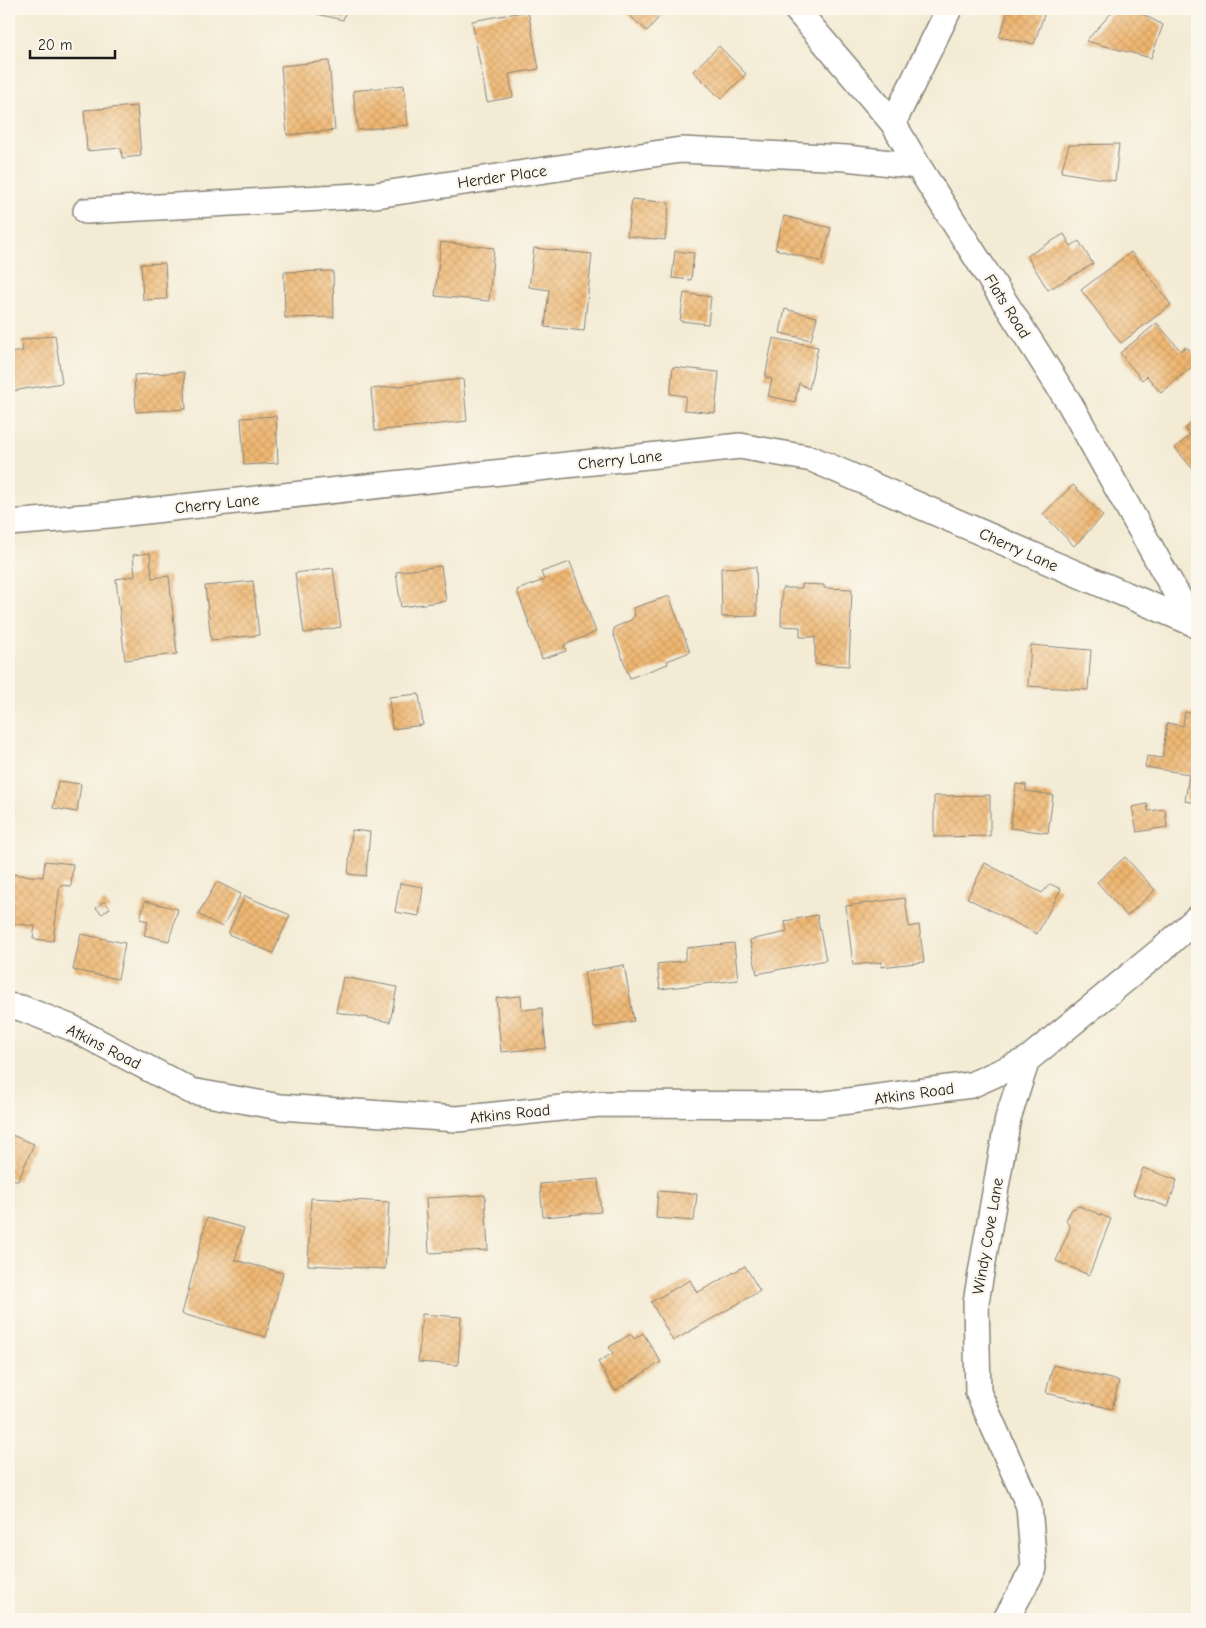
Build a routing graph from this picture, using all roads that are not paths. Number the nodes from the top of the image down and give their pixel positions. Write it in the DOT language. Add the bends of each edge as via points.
graph roads {
  1 [pos="796,9"];
  2 [pos="949,9"];
  3 [pos="893,123"];
  4 [pos="918,166"];
  5 [pos="86,211"];
  6 [pos="9,523"];
  7 [pos="1195,624"];
  8 [pos="1197,918"];
  9 [pos="9,1006"];
  10 [pos="1027,1060"];
  11 [pos="1006,1619"];
  1 -- 3 [label="street, Flats Road"];
  2 -- 3 [label="street"];
  3 -- 4 [label="street, Flats Road"];
  4 -- 5 [label="street, Herder Place" via="846,158 681,150 376,195"];
  4 -- 7 [label="street, Flats Road" via="1070,404"];
  6 -- 7 [label="street, Cherry Lane" via="109,515 740,446 812,459"];
  8 -- 10 [label="street"];
  9 -- 10 [label="street, Atkins Road" via="72,1028 191,1091 280,1107 457,1119 599,1104 818,1105 971,1085"];
  10 -- 11 [label="street, Windy Cove Lane" via="1008,1118 976,1302 978,1392 1029,1506 1034,1568"];
}
